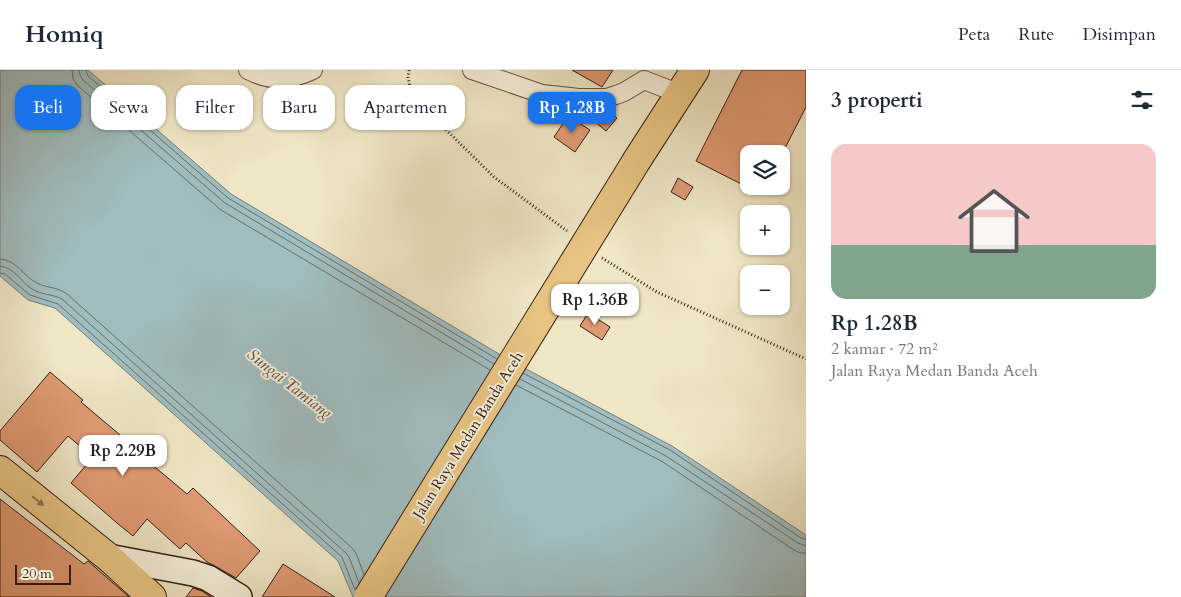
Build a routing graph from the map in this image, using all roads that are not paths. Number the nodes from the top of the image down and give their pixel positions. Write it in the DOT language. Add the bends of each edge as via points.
graph roads {
  1 [pos="248,70"];
  2 [pos="313,70"];
  3 [pos="472,70"];
  4 [pos="695,70"];
  5 [pos="680,94"];
  6 [pos="0,470"];
  7 [pos="108,557"];
  8 [pos="152,597"];
  9 [pos="239,597"];
  10 [pos="368,597"];
  1 -- 2 [label="street" via="273,79 288,79"];
  3 -- 5 [label="street" via="542,94 606,98 644,80"];
  4 -- 5 [label="highway, Jalan Raya Medan Banda Aceh"];
  5 -- 10 [label="highway, Jalan Raya Medan Banda Aceh, bridge"];
  6 -- 7 [label="highway, one-way"];
  7 -- 8 [label="highway"];
  7 -- 9 [label="street" via="194,573"];
}
